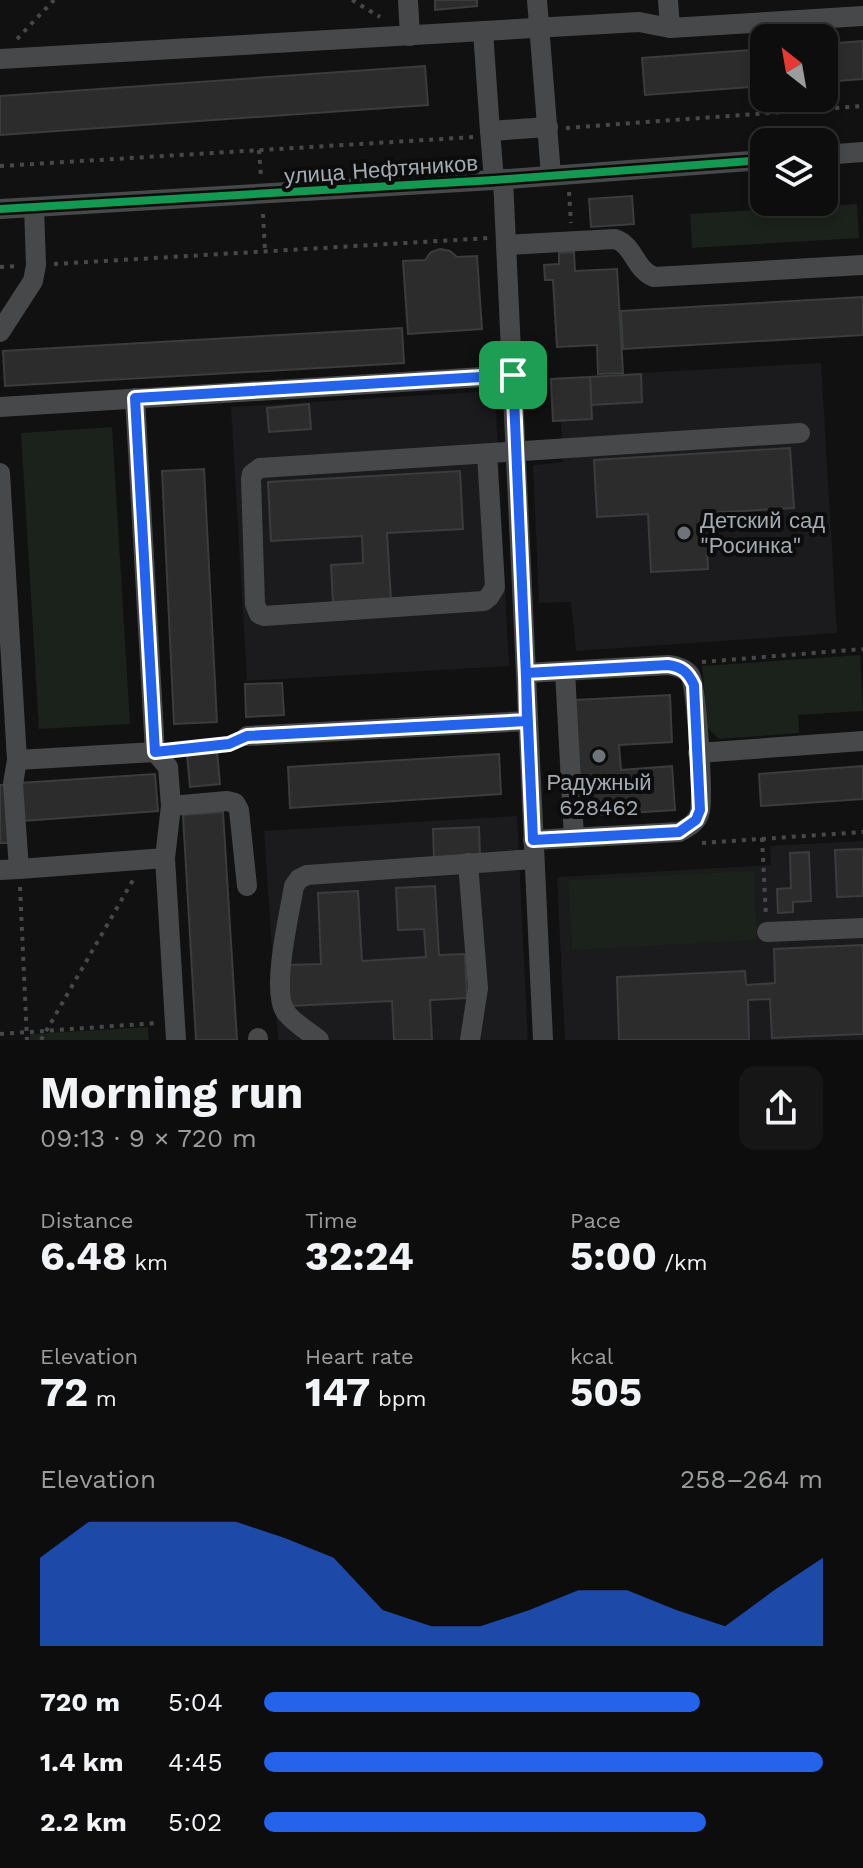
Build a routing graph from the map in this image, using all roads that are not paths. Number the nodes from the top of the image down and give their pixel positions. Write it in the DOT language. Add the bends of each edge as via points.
graph roads {
  1 [pos="408,0"];
  2 [pos="537,0"];
  3 [pos="668,0"];
  4 [pos="795,10"];
  5 [pos="863,16"];
  6 [pos="539,28"];
  7 [pos="670,28"];
  8 [pos="483,31"];
  9 [pos="410,36"];
  10 [pos="0,59"];
  11 [pos="548,128"];
  12 [pos="490,133"];
  13 [pos="863,152"];
  14 [pos="838,154"];
  15 [pos="750,161"];
  16 [pos="551,175"];
  17 [pos="498,180"];
  18 [pos="34,207"];
  19 [pos="0,209"];
  20 [pos="506,245"];
  21 [pos="863,265"];
  22 [pos="0,332"];
  23 [pos="513,375"];
  24 [pos="135,398"];
  25 [pos="0,407"];
  26 [pos="800,433"];
  27 [pos="516,452"];
  28 [pos="487,454"];
  29 [pos="0,473"];
  30 [pos="565,671"];
  31 [pos="526,673"];
  32 [pos="527,721"];
  33 [pos="247,736"];
  34 [pos="863,741"];
  35 [pos="155,752"];
  36 [pos="698,753"];
  37 [pos="17,760"];
  38 [pos="171,806"];
  39 [pos="574,838"];
  40 [pos="534,850"];
  41 [pos="155,859"];
  42 [pos="468,863"];
  43 [pos="10,870"];
  44 [pos="247,886"];
  45 [pos="863,928"];
  46 [pos="767,932"];
  47 [pos="176,1031"];
  48 [pos="319,1040"];
  49 [pos="470,1040"];
  50 [pos="543,1040"];
  1 -- 9 [label="street"];
  2 -- 6 [label="street"];
  3 -- 7 [label="street"];
  4 -- 5 [label="street"];
  4 -- 7 [label="street"];
  6 -- 7 [label="street" via="639,22"];
  6 -- 8 [label="street"];
  6 -- 11 [label="street"];
  8 -- 9 [label="street"];
  8 -- 12 [label="street"];
  9 -- 10 [label="street"];
  11 -- 12 [label="street"];
  11 -- 16 [label="street"];
  12 -- 17 [label="street"];
  13 -- 14 [label="street"];
  15 -- 16 [label="street, улица Нефтяников"];
  16 -- 17 [label="street, улица Нефтяников"];
  17 -- 18 [label="street, улица Нефтяников"];
  17 -- 20 [label="street"];
  18 -- 19 [label="street, улица Нефтяников"];
  18 -- 22 [label="street" via="36,265 29,290"];
  20 -- 21 [label="street" via="621,240 642,271 654,277"];
  20 -- 23 [label="street"];
  23 -- 24 [label="street"];
  23 -- 27 [label="street"];
  24 -- 25 [label="street"];
  24 -- 35 [label="street"];
  26 -- 27 [label="street"];
  27 -- 28 [label="street"];
  27 -- 31 [label="street"];
  28 -- 28 [label="street" via="495,587 484,601 259,614 251,479 256,470"];
  29 -- 37 [label="street"];
  30 -- 31 [label="street"];
  30 -- 36 [label="street" via="668,665 689,673"];
  30 -- 39 [label="street"];
  31 -- 32 [label="street"];
  32 -- 33 [label="street"];
  32 -- 40 [label="street"];
  34 -- 36 [label="street"];
  35 -- 37 [label="street"];
  35 -- 38 [label="street" via="168,767"];
  36 -- 39 [label="street" via="700,810 688,828"];
  37 -- 43 [label="street"];
  38 -- 41 [label="street"];
  38 -- 44 [label="street" via="235,803"];
  39 -- 40 [label="street"];
  40 -- 42 [label="street"];
  40 -- 50 [label="street"];
  41 -- 43 [label="street"];
  41 -- 47 [label="street"];
  42 -- 48 [label="street" via="299,879 281,959 282,1003 287,1014"];
  42 -- 49 [label="street" via="478,988"];
  45 -- 46 [label="street"];
}
